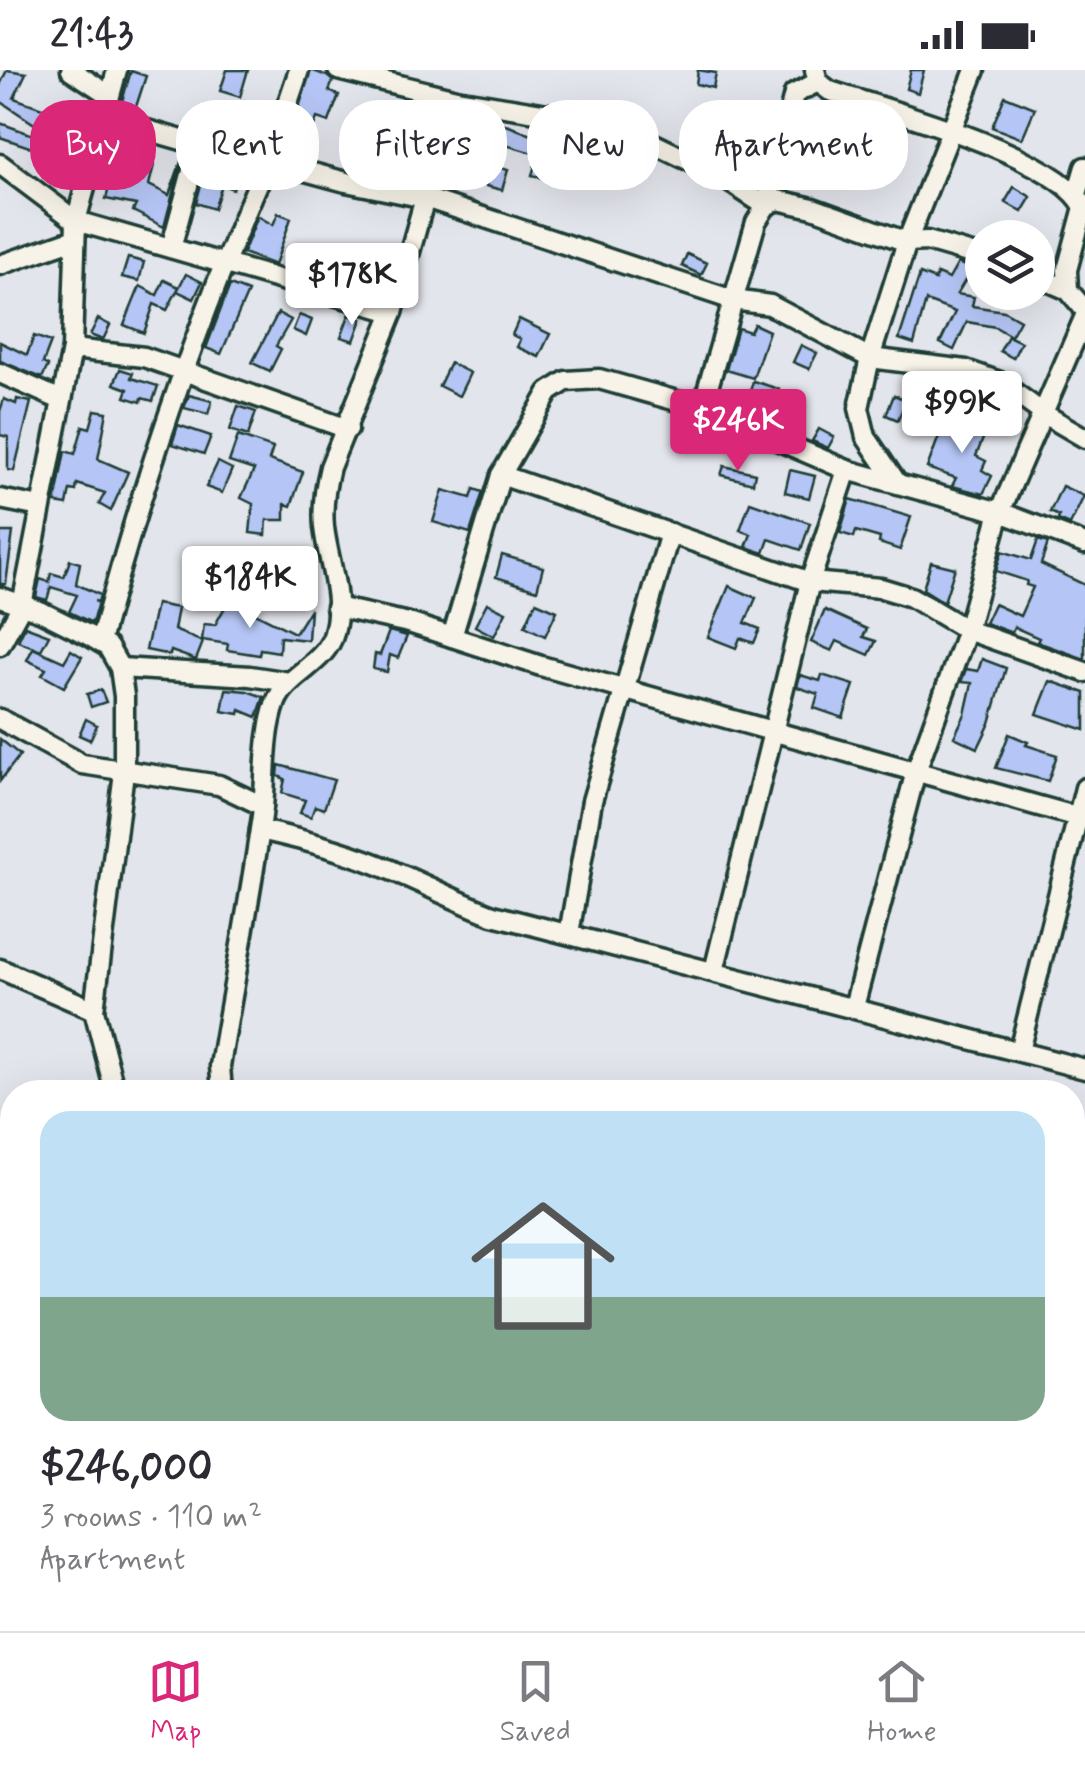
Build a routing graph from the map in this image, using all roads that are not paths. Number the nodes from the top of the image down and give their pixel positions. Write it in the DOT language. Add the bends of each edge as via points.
graph roads {
  1 [pos="71,70"];
  2 [pos="116,70"];
  3 [pos="300,70"];
  4 [pos="338,70"];
  5 [pos="974,70"];
  6 [pos="816,76"];
  7 [pos="109,94"];
  8 [pos="456,98"];
  9 [pos="107,100"];
  10 [pos="289,100"];
  11 [pos="952,132"];
  12 [pos="0,164"];
  13 [pos="1085,167"];
  14 [pos="319,174"];
  15 [pos="84,190"];
  16 [pos="187,190"];
  17 [pos="255,190"];
  18 [pos="425,198"];
  19 [pos="1082,202"];
  20 [pos="766,206"];
  21 [pos="75,230"];
  22 [pos="907,242"];
  23 [pos="171,248"];
  24 [pos="965,252"];
  25 [pos="225,263"];
  26 [pos="0,265"];
  27 [pos="1055,285"];
  28 [pos="1068,290"];
  29 [pos="733,300"];
  30 [pos="393,312"];
  31 [pos="1085,313"];
  32 [pos="72,349"];
  33 [pos="870,358"];
  34 [pos="182,370"];
  35 [pos="0,374"];
  36 [pos="61,400"];
  37 [pos="702,408"];
  38 [pos="1044,414"];
  39 [pos="348,429"];
  40 [pos="1085,438"];
  41 [pos="847,470"];
  42 [pos="501,475"];
  43 [pos="897,484"];
  44 [pos="0,498"];
  45 [pos="40,507"];
  46 [pos="1000,512"];
  47 [pos="670,533"];
  48 [pos="1085,544"];
  49 [pos="810,582"];
  50 [pos="0,597"];
  51 [pos="22,605"];
  52 [pos="336,607"];
  53 [pos="967,630"];
  54 [pos="452,637"];
  55 [pos="100,642"];
  56 [pos="0,644"];
  57 [pos="120,668"];
  58 [pos="1085,672"];
  59 [pos="289,682"];
  60 [pos="624,689"];
  61 [pos="0,718"];
  62 [pos="771,730"];
  63 [pos="916,771"];
  64 [pos="124,772"];
  65 [pos="1085,788"];
  66 [pos="263,806"];
  67 [pos="1080,817"];
  68 [pos="260,830"];
  69 [pos="569,934"];
  70 [pos="0,969"];
  71 [pos="714,971"];
  72 [pos="854,1007"];
  73 [pos="94,1010"];
  74 [pos="1020,1050"];
  75 [pos="1085,1068"];
  76 [pos="112,1080"];
  77 [pos="221,1080"];
  1 -- 7 [label="street"];
  2 -- 7 [label="street"];
  3 -- 10 [label="street"];
  4 -- 8 [label="street"];
  5 -- 11 [label="street"];
  6 -- 11 [label="street" via="830,91"];
  6 -- 20 [label="street" via="794,94"];
  7 -- 9 [label="street"];
  8 -- 18 [label="street" via="434,143"];
  8 -- 20 [label="street" via="615,125 720,175"];
  11 -- 19 [label="street" via="1044,171"];
  11 -- 22 [label="street"];
  12 -- 21 [label="street"];
  13 -- 19 [label="street"];
  14 -- 18 [label="street"];
  15 -- 21 [label="street"];
  16 -- 23 [label="street"];
  17 -- 25 [label="street"];
  18 -- 29 [label="street"];
  18 -- 30 [label="street"];
  19 -- 28 [label="street"];
  20 -- 22 [label="street" via="778,200 812,208"];
  20 -- 29 [label="street"];
  21 -- 23 [label="street"];
  21 -- 26 [label="street"];
  21 -- 32 [label="street"];
  22 -- 24 [label="street"];
  22 -- 33 [label="street"];
  23 -- 25 [label="street"];
  25 -- 30 [label="street"];
  25 -- 34 [label="street"];
  27 -- 28 [label="street"];
  28 -- 31 [label="street"];
  29 -- 33 [label="street" via="770,305"];
  29 -- 37 [label="street"];
  30 -- 39 [label="street"];
  31 -- 38 [label="street"];
  32 -- 34 [label="street" via="132,354"];
  32 -- 36 [label="street"];
  33 -- 38 [label="street" via="966,370 1000,382"];
  33 -- 43 [label="street" via="859,408 866,438"];
  34 -- 39 [label="street"];
  34 -- 55 [label="street"];
  35 -- 36 [label="street"];
  36 -- 45 [label="street"];
  37 -- 41 [label="street"];
  37 -- 42 [label="street" via="599,380 566,381 549,392"];
  38 -- 40 [label="street"];
  38 -- 46 [label="street"];
  39 -- 52 [label="street" via="324,494"];
  41 -- 43 [label="street"];
  41 -- 49 [label="street"];
  42 -- 47 [label="street"];
  42 -- 54 [label="street"];
  43 -- 46 [label="street"];
  44 -- 45 [label="street"];
  45 -- 51 [label="street"];
  46 -- 48 [label="street"];
  46 -- 53 [label="street"];
  47 -- 49 [label="street"];
  47 -- 60 [label="street"];
  49 -- 53 [label="street" via="911,596"];
  49 -- 62 [label="street"];
  50 -- 51 [label="street"];
  51 -- 55 [label="street"];
  51 -- 56 [label="street"];
  52 -- 54 [label="street"];
  52 -- 59 [label="street" via="328,646"];
  53 -- 58 [label="street"];
  53 -- 63 [label="street"];
  54 -- 60 [label="street"];
  55 -- 57 [label="street"];
  57 -- 59 [label="street"];
  57 -- 64 [label="street"];
  59 -- 66 [label="street" via="270,725"];
  60 -- 62 [label="street"];
  60 -- 69 [label="street" via="592,801"];
  61 -- 64 [label="street" via="82,764"];
  62 -- 63 [label="street"];
  62 -- 71 [label="street"];
  63 -- 67 [label="street"];
  63 -- 72 [label="street"];
  64 -- 66 [label="street" via="219,785"];
  64 -- 73 [label="street"];
  65 -- 67 [label="street"];
  66 -- 68 [label="street"];
  67 -- 74 [label="street"];
  68 -- 69 [label="street" via="392,870 493,915"];
  68 -- 77 [label="street"];
  69 -- 71 [label="street"];
  70 -- 73 [label="street"];
  71 -- 72 [label="street"];
  72 -- 74 [label="street"];
  73 -- 76 [label="street"];
  74 -- 75 [label="street"];
}
